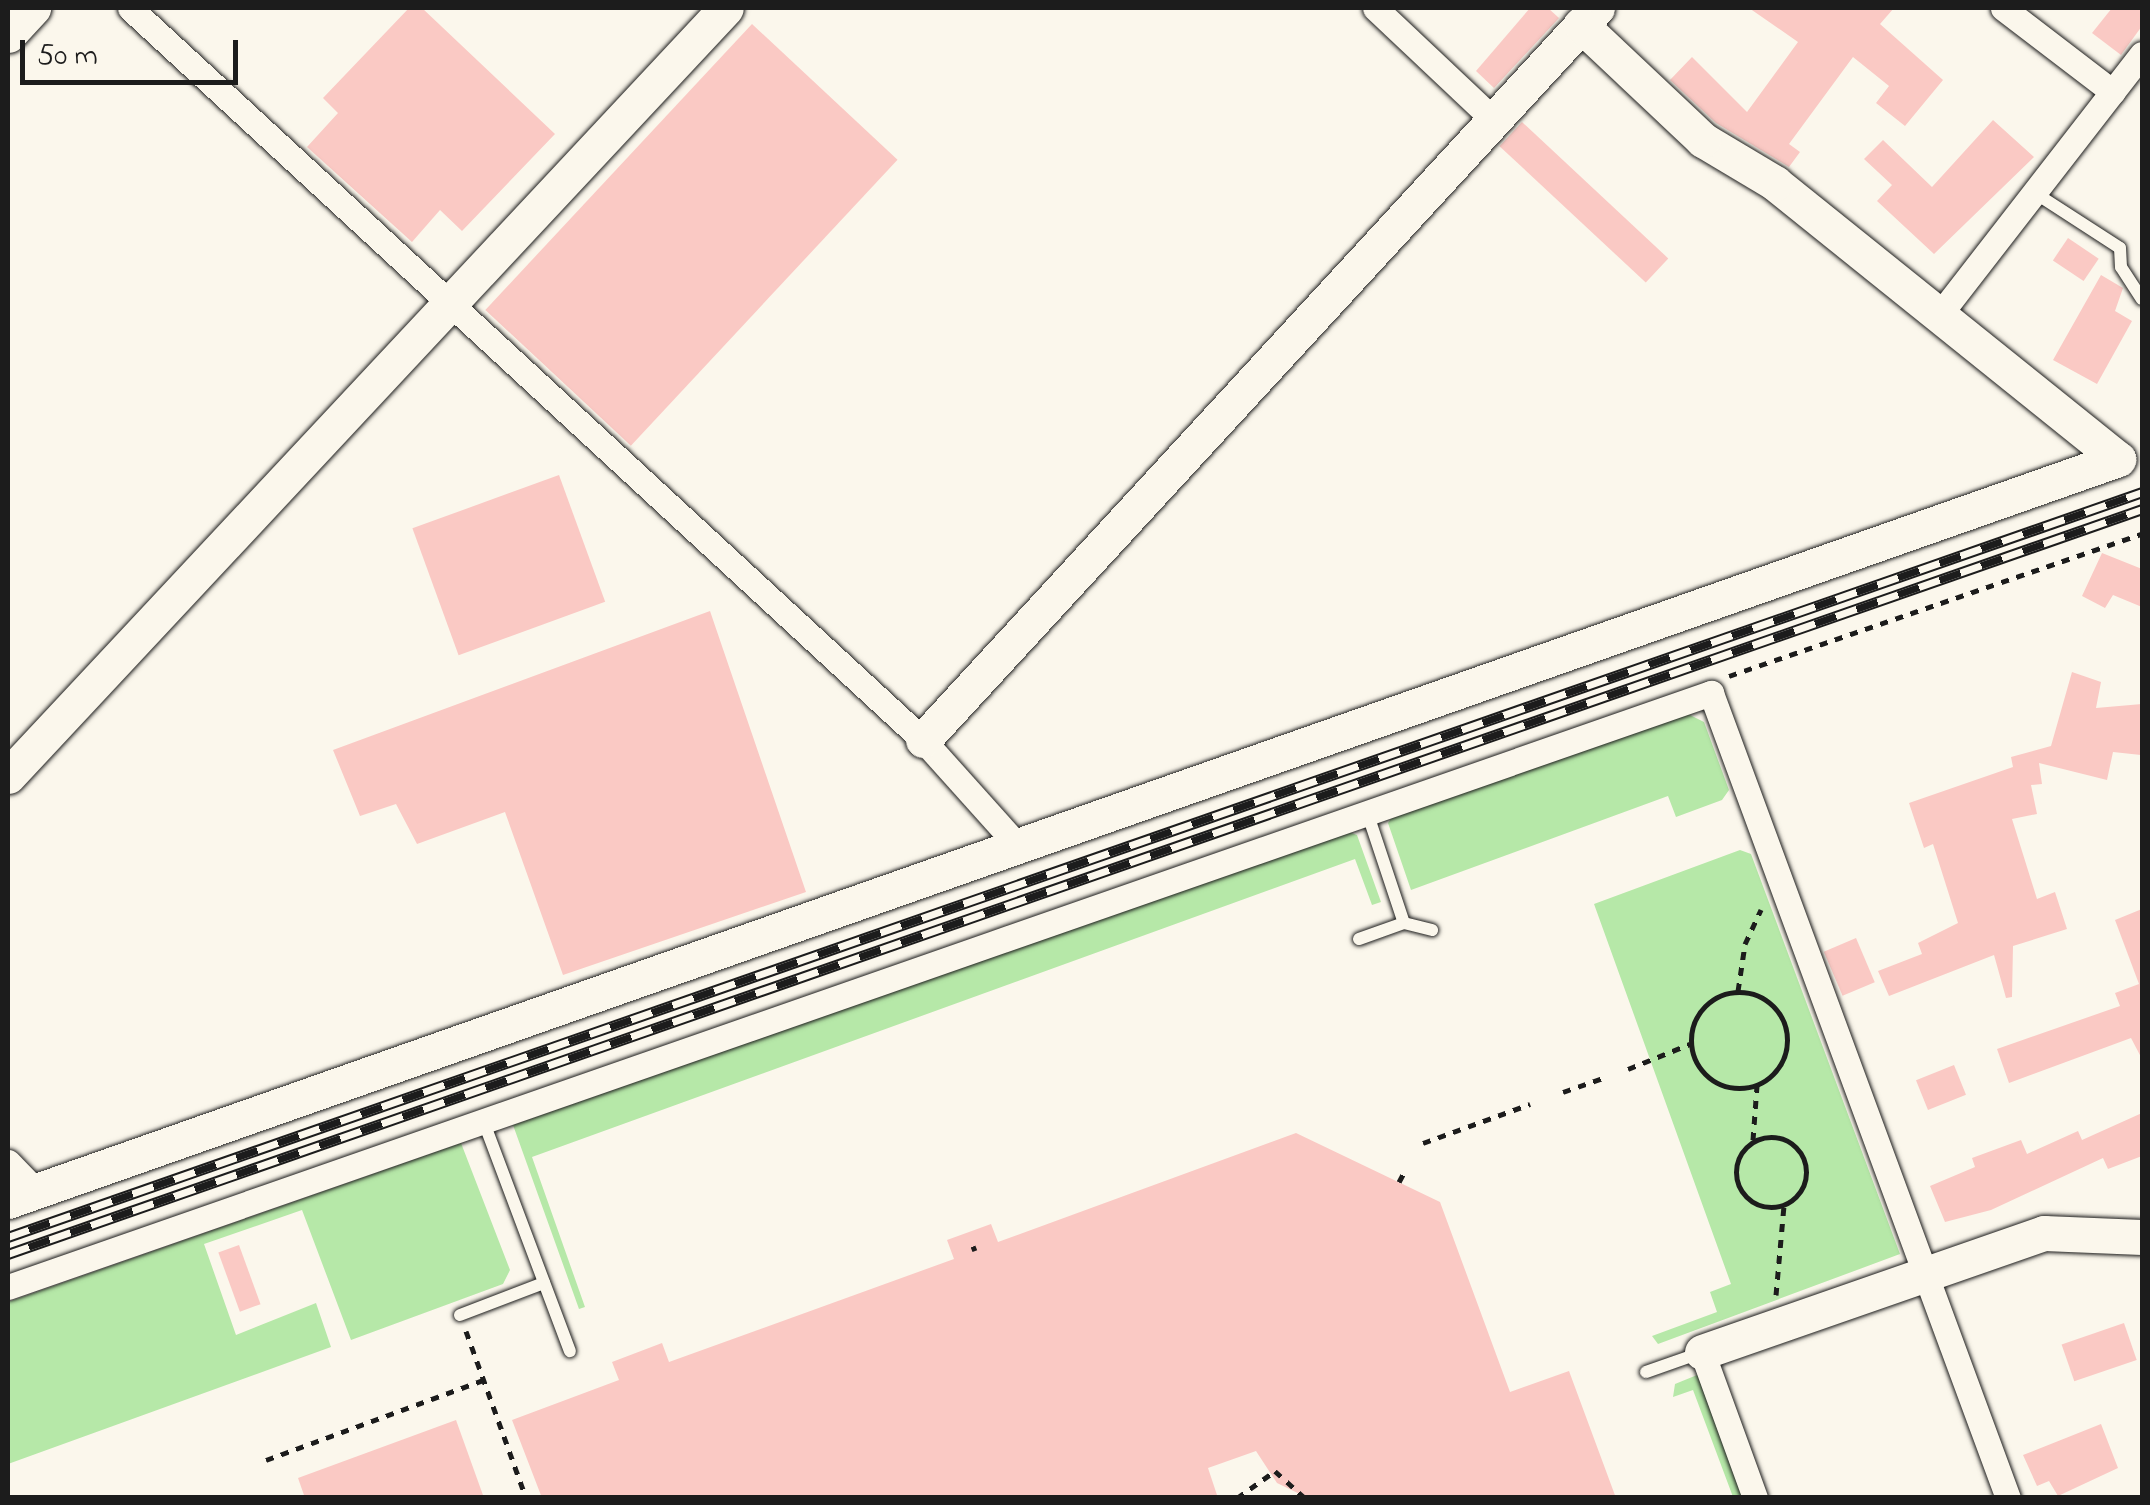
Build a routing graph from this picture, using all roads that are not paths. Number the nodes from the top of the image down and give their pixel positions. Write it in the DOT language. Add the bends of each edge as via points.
graph roads {
  1 [pos="33,8"];
  2 [pos="130,8"];
  3 [pos="726,8"];
  4 [pos="1375,8"];
  5 [pos="2003,8"];
  6 [pos="1589,16"];
  7 [pos="8,35"];
  8 [pos="2142,54"];
  9 [pos="2113,92"];
  10 [pos="1494,120"];
  11 [pos="2035,193"];
  12 [pos="2142,299"];
  13 [pos="452,305"];
  14 [pos="1940,314"];
  15 [pos="2130,455"];
  16 [pos="923,740"];
  17 [pos="8,776"];
  18 [pos="1367,812"];
  19 [pos="1018,846"];
  20 [pos="1404,922"];
  21 [pos="1432,930"];
  22 [pos="1360,940"];
  23 [pos="483,1120"];
  24 [pos="8,1162"];
  25 [pos="22,1196"];
  26 [pos="2142,1237"];
  27 [pos="1924,1273"];
  28 [pos="544,1283"];
  29 [pos="8,1287"];
  30 [pos="460,1315"];
  31 [pos="570,1351"];
  32 [pos="1702,1352"];
  33 [pos="1646,1372"];
  34 [pos="1755,1498"];
  35 [pos="2008,1498"];
  1 -- 7 [label="street"];
  2 -- 13 [label="street"];
  3 -- 13 [label="street"];
  4 -- 10 [label="street"];
  5 -- 9 [label="street"];
  6 -- 10 [label="street"];
  6 -- 14 [label="street" via="1703,140 1775,183"];
  8 -- 9 [label="street"];
  9 -- 11 [label="street"];
  10 -- 16 [label="street"];
  11 -- 12 [label="lane" via="2120,248 2121,267"];
  11 -- 14 [label="street"];
  13 -- 16 [label="street"];
  13 -- 17 [label="street"];
  14 -- 15 [label="street"];
  15 -- 19 [label="street"];
  16 -- 19 [label="street"];
  18 -- 20 [label="lane"];
  18 -- 23 [label="street"];
  18 -- 27 [label="street" via="1711,693"];
  19 -- 25 [label="street"];
  20 -- 21 [label="lane"];
  20 -- 22 [label="lane"];
  23 -- 28 [label="lane"];
  23 -- 29 [label="street"];
  24 -- 25 [label="street"];
  26 -- 27 [label="street" via="2044,1233"];
  27 -- 32 [label="street"];
  27 -- 35 [label="street"];
  28 -- 30 [label="lane"];
  28 -- 31 [label="lane"];
  32 -- 33 [label="lane"];
  32 -- 34 [label="street"];
}
